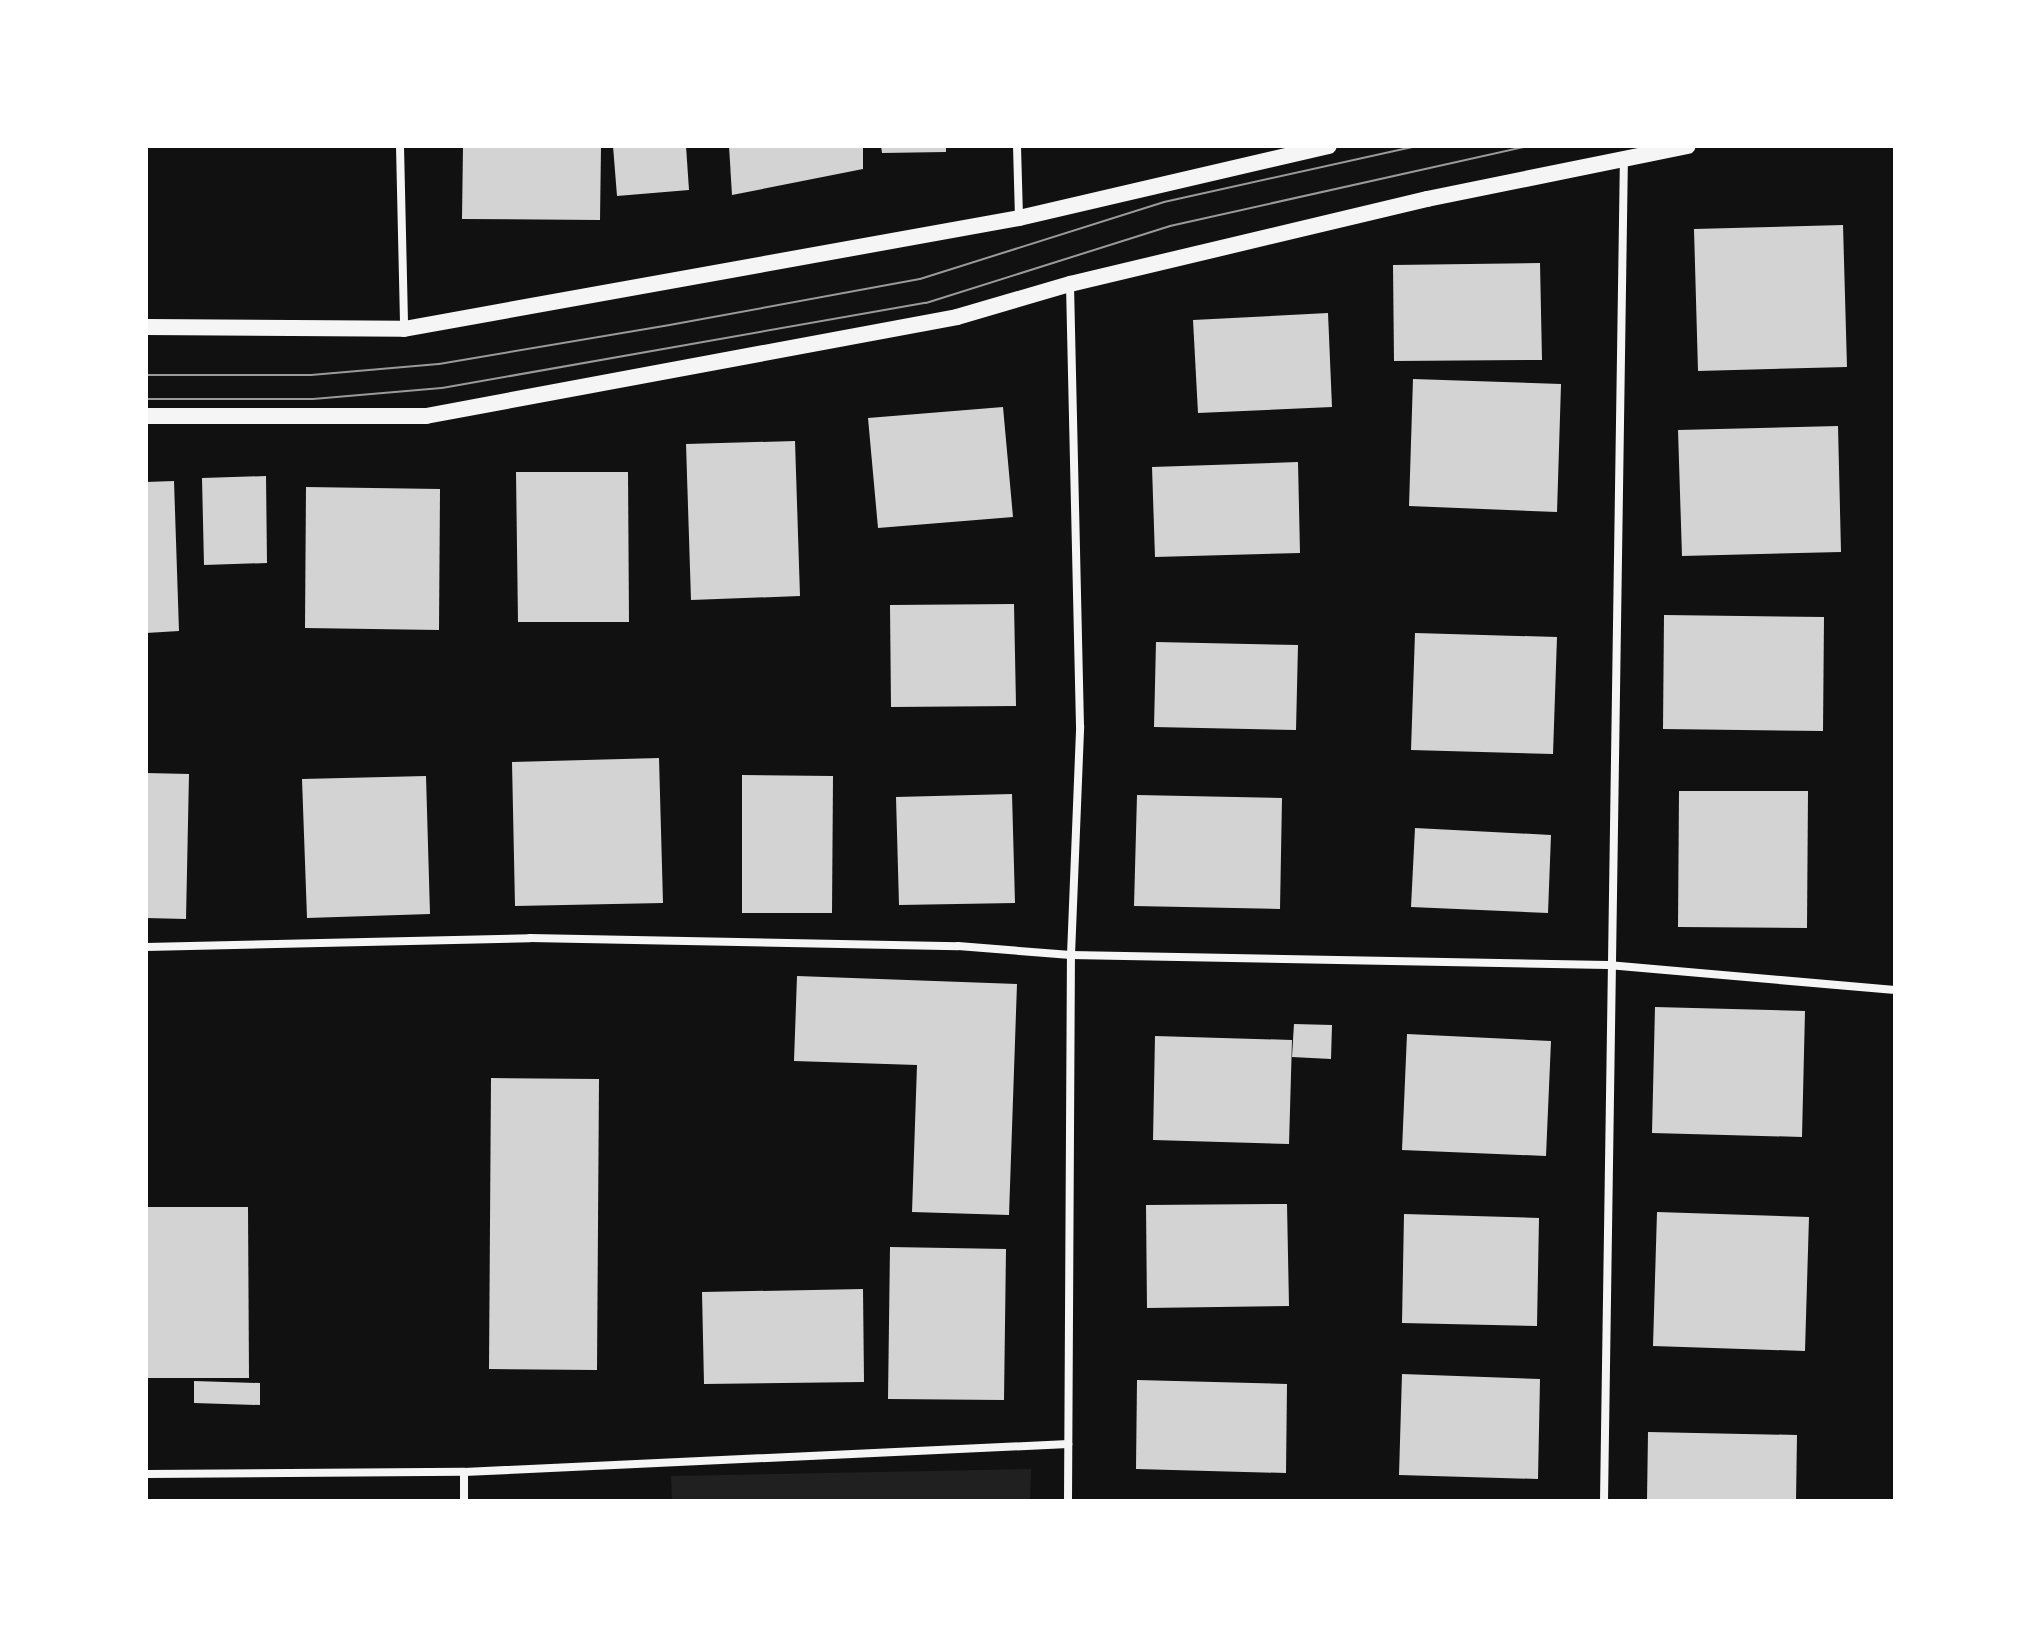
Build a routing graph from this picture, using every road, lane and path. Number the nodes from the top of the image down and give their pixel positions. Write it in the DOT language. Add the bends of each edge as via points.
graph roads {
  1 [pos="400,146"];
  2 [pos="1017,146"];
  3 [pos="1329,146"];
  4 [pos="1688,146"];
  5 [pos="1624,159"];
  6 [pos="1019,218"];
  7 [pos="1070,284"];
  8 [pos="146,327"];
  9 [pos="404,329"];
  10 [pos="146,416"];
  11 [pos="146,947"];
  12 [pos="1071,955"];
  13 [pos="1608,965"];
  14 [pos="1895,990"];
  15 [pos="1068,1444"];
  16 [pos="464,1472"];
  17 [pos="146,1474"];
  18 [pos="464,1501"];
  19 [pos="1068,1501"];
  20 [pos="1604,1501"];
  1 -- 9 [label="street"];
  2 -- 6 [label="street"];
  3 -- 6 [label="main road"];
  4 -- 5 [label="main road"];
  5 -- 7 [label="main road" via="1427,199"];
  5 -- 13 [label="street"];
  6 -- 9 [label="main road"];
  7 -- 10 [label="main road" via="957,317 426,416"];
  7 -- 12 [label="street" via="1080,726"];
  8 -- 9 [label="main road"];
  11 -- 12 [label="street" via="530,938 958,946"];
  12 -- 13 [label="street"];
  12 -- 15 [label="street"];
  13 -- 14 [label="street"];
  13 -- 20 [label="street"];
  15 -- 16 [label="street"];
  15 -- 19 [label="street"];
  16 -- 17 [label="street"];
  16 -- 18 [label="street"];
}
